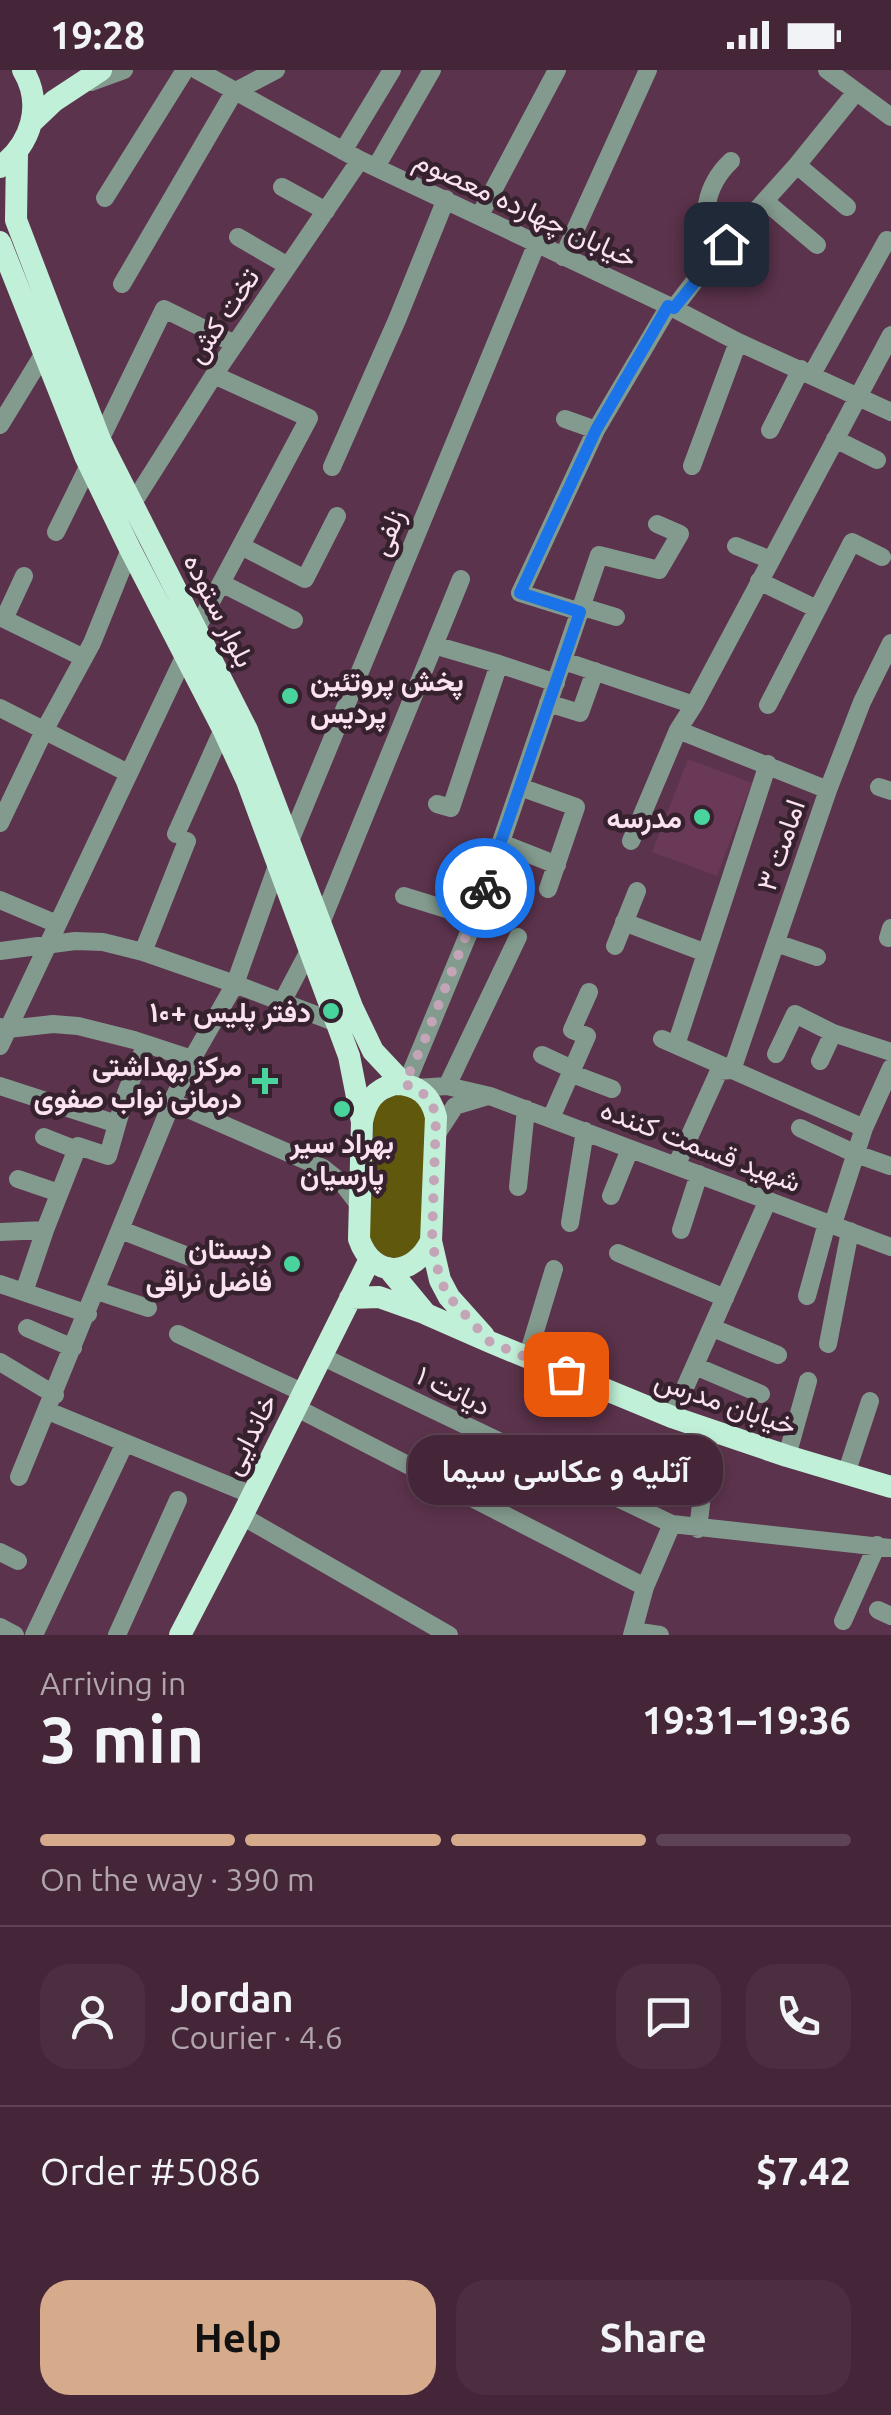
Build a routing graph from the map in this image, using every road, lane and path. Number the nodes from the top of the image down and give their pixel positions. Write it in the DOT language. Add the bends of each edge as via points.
graph roads {
  1 [pos="23,70"];
  2 [pos="102,70"];
  3 [pos="124,70"];
  4 [pos="185,70"];
  5 [pos="197,70"];
  6 [pos="276,70"];
  7 [pos="392,70"];
  8 [pos="432,70"];
  9 [pos="557,70"];
  10 [pos="648,70"];
  11 [pos="826,70"];
  12 [pos="75,77"];
  13 [pos="234,92"];
  14 [pos="856,92"];
  15 [pos="891,117"];
  16 [pos="32,122"];
  17 [pos="359,159"];
  18 [pos="8,160"];
  19 [pos="731,161"];
  20 [pos="797,165"];
  21 [pos="282,187"];
  22 [pos="105,198"];
  23 [pos="446,199"];
  24 [pos="765,201"];
  25 [pos="847,207"];
  26 [pos="326,210"];
  27 [pos="480,215"];
  28 [pos="238,237"];
  29 [pos="887,240"];
  30 [pos="537,243"];
  31 [pos="817,246"];
  32 [pos="563,257"];
  33 [pos="3,259"];
  34 [pos="707,265"];
  35 [pos="288,266"];
  36 [pos="122,284"];
  37 [pos="671,307"];
  38 [pos="890,339"];
  39 [pos="738,342"];
  40 [pos="235,344"];
  41 [pos="44,353"];
  42 [pos="806,372"];
  43 [pos="214,376"];
  44 [pos="858,396"];
  45 [pos="891,412"];
  46 [pos="565,419"];
  47 [pos="0,425"];
  48 [pos="596,430"];
  49 [pos="770,430"];
  50 [pos="835,439"];
  51 [pos="100,440"];
  52 [pos="877,460"];
  53 [pos="89,465"];
  54 [pos="692,466"];
  55 [pos="332,467"];
  56 [pos="133,503"];
  57 [pos="337,516"];
  58 [pos="657,524"];
  59 [pos="56,532"];
  60 [pos="241,546"];
  61 [pos="736,546"];
  62 [pos="130,549"];
  63 [pos="882,557"];
  64 [pos="770,560"];
  65 [pos="24,576"];
  66 [pos="461,579"];
  67 [pos="221,582"];
  68 [pos="760,582"];
  69 [pos="817,609"];
  70 [pos="582,610"];
  71 [pos="616,617"];
  72 [pos="294,620"];
  73 [pos="196,630"];
  74 [pos="891,643"];
  75 [pos="434,645"];
  76 [pos="185,655"];
  77 [pos="84,658"];
  78 [pos="564,661"];
  79 [pos="499,664"];
  80 [pos="595,671"];
  81 [pos="556,683"];
  82 [pos="548,703"];
  83 [pos="694,705"];
  84 [pos="768,705"];
  85 [pos="0,708"];
  86 [pos="223,729"];
  87 [pos="678,730"];
  88 [pos="44,731"];
  89 [pos="768,764"];
  90 [pos="128,772"];
  91 [pos="520,787"];
  92 [pos="828,790"];
  93 [pos="437,804"];
  94 [pos="0,824"];
  95 [pos="290,841"];
  96 [pos="631,841"];
  97 [pos="501,843"];
  98 [pos="278,863"];
  99 [pos="557,865"];
  100 [pos="548,890"];
  101 [pos="637,891"];
  102 [pos="404,896"];
  103 [pos="0,900"];
  104 [pos="474,918"];
  105 [pos="624,922"];
  106 [pos="321,923"];
  107 [pos="57,924"];
  108 [pos="518,937"];
  109 [pos="776,943"];
  110 [pos="46,944"];
  111 [pos="615,946"];
  112 [pos="310,949"];
  113 [pos="0,951"];
  114 [pos="143,952"];
  115 [pos="706,953"];
  116 [pos="817,956"];
  117 [pos="236,984"];
  118 [pos="589,992"];
  119 [pos="282,1002"];
  120 [pos="337,1023"];
  121 [pos="833,1033"];
  122 [pos="3,1034"];
  123 [pos="146,1044"];
  124 [pos="891,1052"];
  125 [pos="776,1054"];
  126 [pos="542,1055"];
  127 [pos="192,1059"];
  128 [pos="820,1061"];
  129 [pos="891,1068"];
  130 [pos="732,1070"];
  131 [pos="571,1071"];
  132 [pos="0,1086"];
  133 [pos="410,1086"];
  134 [pos="447,1086"];
  135 [pos="612,1089"];
  136 [pos="490,1096"];
  137 [pos="884,1101"];
  138 [pos="172,1102"];
  139 [pos="526,1109"];
  140 [pos="551,1118"];
  141 [pos="117,1124"];
  142 [pos="800,1128"];
  143 [pos="864,1128"];
  144 [pos="585,1132"];
  145 [pos="362,1134"];
  146 [pos="436,1135"];
  147 [pos="44,1137"];
  148 [pos="630,1148"];
  149 [pos="77,1150"];
  150 [pos="856,1154"];
  151 [pos="676,1166"];
  152 [pos="890,1166"];
  153 [pos="323,1168"];
  154 [pos="699,1174"];
  155 [pos="18,1179"];
  156 [pos="518,1187"];
  157 [pos="60,1193"];
  158 [pos="610,1196"];
  159 [pos="768,1200"];
  160 [pos="360,1206"];
  161 [pos="570,1224"];
  162 [pos="837,1226"];
  163 [pos="45,1230"];
  164 [pos="121,1230"];
  165 [pos="681,1230"];
  166 [pos="0,1232"];
  167 [pos="432,1241"];
  168 [pos="891,1248"];
  169 [pos="618,1253"];
  170 [pos="190,1257"];
  171 [pos="379,1264"];
  172 [pos="554,1269"];
  173 [pos="0,1284"];
  174 [pos="97,1291"];
  175 [pos="24,1292"];
  176 [pos="806,1296"];
  177 [pos="350,1298"];
  178 [pos="725,1298"];
  179 [pos="148,1308"];
  180 [pos="88,1314"];
  181 [pos="426,1314"];
  182 [pos="27,1328"];
  183 [pos="713,1328"];
  184 [pos="178,1334"];
  185 [pos="490,1342"];
  186 [pos="828,1344"];
  187 [pos="73,1348"];
  188 [pos="778,1355"];
  189 [pos="321,1356"];
  190 [pos="527,1358"];
  191 [pos="695,1366"];
  192 [pos="5,1372"];
  193 [pos="808,1382"];
  194 [pos="761,1394"];
  195 [pos="300,1400"];
  196 [pos="870,1401"];
  197 [pos="51,1403"];
  198 [pos="672,1417"];
  199 [pos="710,1430"];
  200 [pos="124,1442"];
  201 [pos="787,1456"];
  202 [pos="846,1474"];
  203 [pos="20,1477"];
  204 [pos="891,1487"];
  205 [pos="178,1500"];
  206 [pos="247,1506"];
  207 [pos="672,1524"];
  208 [pos="698,1528"];
  209 [pos="884,1546"];
  210 [pos="0,1552"];
  211 [pos="18,1561"];
  212 [pos="645,1588"];
  213 [pos="843,1621"];
  214 [pos="0,1628"];
  215 [pos="632,1633"];
  216 [pos="15,1635"];
  217 [pos="34,1635"];
  218 [pos="116,1635"];
  219 [pos="180,1635"];
  220 [pos="448,1635"];
  221 [pos="660,1635"];
  1 -- 16 [label="main road" via="34,98"];
  2 -- 12 [label="main road"];
  3 -- 12 [label="street"];
  4 -- 22 [label="street"];
  5 -- 13 [label="street, خیابان چهارده معصوم"];
  6 -- 13 [label="street"];
  7 -- 17 [label="street"];
  8 -- 17 [label="street"];
  9 -- 27 [label="street"];
  10 -- 32 [label="street"];
  11 -- 14 [label="street"];
  12 -- 16 [label="main road"];
  13 -- 17 [label="street, خیابان چهارده معصوم"];
  13 -- 36 [label="street"];
  14 -- 15 [label="street"];
  14 -- 20 [label="street"];
  16 -- 18 [label="main road"];
  17 -- 23 [label="street, خیابان چهارده معصوم"];
  17 -- 26 [label="street, تخت کش"];
  18 -- 51 [label="main road, بلوار ستوده" via="16,220"];
  19 -- 34 [label="street" via="716,174 708,196"];
  20 -- 24 [label="street"];
  20 -- 25 [label="street"];
  21 -- 26 [label="street"];
  23 -- 27 [label="street, خیابان چهارده معصوم"];
  23 -- 55 [label="street"];
  24 -- 31 [label="street"];
  24 -- 34 [label="street"];
  26 -- 35 [label="street, تخت کش"];
  27 -- 30 [label="street, خیابان چهارده معصوم"];
  28 -- 35 [label="street"];
  29 -- 42 [label="street"];
  30 -- 32 [label="street, خیابان چهارده معصوم"];
  30 -- 95 [label="street, زلفی"];
  32 -- 37 [label="street, خیابان چهارده معصوم"];
  33 -- 41 [label="main road, بلوار ستوده"];
  34 -- 37 [label="street"];
  35 -- 40 [label="street, تخت کش"];
  37 -- 39 [label="street, خیابان چهارده معصوم"];
  37 -- 48 [label="street"];
  38 -- 44 [label="street"];
  39 -- 42 [label="street, خیابان چهارده معصوم"];
  39 -- 54 [label="street"];
  40 -- 43 [label="street, تخت کش"];
  40 -- 51 [label="street" via="164,309"];
  41 -- 47 [label="street"];
  41 -- 53 [label="main road, بلوار ستوده"];
  42 -- 44 [label="street, خیابان چهارده معصوم"];
  42 -- 49 [label="street"];
  43 -- 56 [label="street, تخت کش"];
  43 -- 60 [label="street" via="310,418"];
  44 -- 45 [label="street, خیابان چهارده معصوم"];
  44 -- 50 [label="street"];
  46 -- 48 [label="street"];
  48 -- 70 [label="street" via="520,593"];
  50 -- 52 [label="street"];
  50 -- 64 [label="street"];
  51 -- 56 [label="main road, بلوار ستوده"];
  53 -- 59 [label="street"];
  53 -- 62 [label="main road, بلوار ستوده"];
  56 -- 73 [label="main road, بلوار ستوده"];
  57 -- 60 [label="street" via="305,580"];
  58 -- 70 [label="street" via="680,534 659,570 599,555"];
  60 -- 67 [label="street"];
  61 -- 64 [label="street"];
  62 -- 76 [label="main road, بلوار ستوده"];
  62 -- 77 [label="street"];
  63 -- 69 [label="street" via="852,542"];
  64 -- 68 [label="street"];
  65 -- 77 [label="street" via="4,619"];
  66 -- 75 [label="street"];
  67 -- 72 [label="street"];
  67 -- 73 [label="street"];
  68 -- 69 [label="street"];
  68 -- 83 [label="street"];
  69 -- 84 [label="street"];
  70 -- 71 [label="street"];
  70 -- 78 [label="street"];
  73 -- 95 [label="main road, بلوار ستوده" via="247,730"];
  74 -- 92 [label="street, امامت ۳"];
  75 -- 79 [label="street"];
  75 -- 106 [label="street"];
  76 -- 86 [label="main road, بلوار ستوده"];
  76 -- 90 [label="street"];
  77 -- 88 [label="street"];
  78 -- 80 [label="street"];
  78 -- 81 [label="street"];
  79 -- 81 [label="street"];
  79 -- 93 [label="street" via="451,808"];
  80 -- 82 [label="street" via="580,712"];
  80 -- 83 [label="street"];
  81 -- 82 [label="street"];
  82 -- 91 [label="street"];
  83 -- 87 [label="street"];
  85 -- 88 [label="street"];
  86 -- 98 [label="main road, بلوار ستوده"];
  86 -- 114 [label="street"];
  87 -- 89 [label="street"];
  87 -- 96 [label="street"];
  88 -- 90 [label="street"];
  88 -- 94 [label="street"];
  89 -- 92 [label="street"];
  89 -- 115 [label="street"];
  90 -- 107 [label="street"];
  91 -- 97 [label="street"];
  91 -- 99 [label="street" via="576,807"];
  92 -- 109 [label="street, امامت ۳"];
  95 -- 106 [label="main road, بلوار ستوده"];
  97 -- 99 [label="street"];
  97 -- 104 [label="street"];
  98 -- 112 [label="main road, بلوار ستوده"];
  98 -- 117 [label="street"];
  99 -- 100 [label="street"];
  101 -- 105 [label="street"];
  102 -- 104 [label="street"];
  103 -- 107 [label="street"];
  104 -- 133 [label="street"];
  105 -- 111 [label="street"];
  105 -- 115 [label="street"];
  106 -- 133 [label="main road, بلوار ستوده" via="373,1051"];
  107 -- 110 [label="street"];
  108 -- 134 [label="street"];
  109 -- 116 [label="street"];
  109 -- 130 [label="street, امامت ۳"];
  110 -- 113 [label="street"];
  110 -- 114 [label="street" via="89,940"];
  110 -- 122 [label="street"];
  112 -- 119 [label="street"];
  112 -- 120 [label="main road, بلوار ستوده"];
  114 -- 117 [label="street"];
  115 -- 130 [label="street" via="669,1042"];
  117 -- 119 [label="street"];
  117 -- 127 [label="street"];
  118 -- 131 [label="street" via="572,1030 586,1036"];
  119 -- 120 [label="street"];
  120 -- 145 [label="main road, بلوار ستوده"];
  121 -- 124 [label="street"];
  121 -- 125 [label="street" via="794,1014"];
  121 -- 128 [label="street"];
  122 -- 123 [label="street" via="54,1024"];
  123 -- 127 [label="street"];
  123 -- 141 [label="street"];
  126 -- 131 [label="street"];
  127 -- 138 [label="street"];
  129 -- 137 [label="street"];
  130 -- 143 [label="street"];
  130 -- 151 [label="street" via="719,1071"];
  131 -- 135 [label="street"];
  131 -- 140 [label="street"];
  132 -- 141 [label="street"];
  133 -- 134 [label="street, شهید قسمت کننده"];
  133 -- 145 [label="main road" via="377,1091 366,1106"];
  133 -- 146 [label="main road, بلوار ستوده" via="430,1100"];
  134 -- 136 [label="street, شهید قسمت کننده"];
  136 -- 139 [label="street, شهید قسمت کننده"];
  136 -- 146 [label="street" via="454,1106"];
  137 -- 143 [label="street"];
  138 -- 153 [label="street"];
  138 -- 164 [label="street"];
  139 -- 140 [label="street, شهید قسمت کننده"];
  139 -- 156 [label="street"];
  140 -- 144 [label="street, شهید قسمت کننده"];
  141 -- 149 [label="street" via="108,1156"];
  142 -- 150 [label="street"];
  143 -- 150 [label="street"];
  144 -- 148 [label="street, شهید قسمت کننده"];
  144 -- 161 [label="street"];
  145 -- 153 [label="street" via="356,1153"];
  145 -- 160 [label="main road, بلوار ستوده"];
  146 -- 167 [label="main road"];
  147 -- 149 [label="street"];
  148 -- 151 [label="street, شهید قسمت کننده"];
  148 -- 158 [label="street"];
  149 -- 157 [label="street"];
  150 -- 152 [label="street"];
  150 -- 162 [label="street"];
  151 -- 154 [label="street, شهید قسمت کننده"];
  153 -- 160 [label="street"];
  154 -- 159 [label="street, شهید قسمت کننده"];
  154 -- 165 [label="street"];
  155 -- 157 [label="street"];
  157 -- 163 [label="street"];
  159 -- 162 [label="street, شهید قسمت کننده"];
  159 -- 178 [label="street"];
  160 -- 171 [label="main road, بلوار ستوده" via="359,1239"];
  162 -- 168 [label="street, شهید قسمت کننده"];
  162 -- 176 [label="street"];
  162 -- 186 [label="street"];
  163 -- 166 [label="street"];
  163 -- 175 [label="street"];
  164 -- 170 [label="street"];
  164 -- 174 [label="street"];
  167 -- 171 [label="main road" via="418,1260 399,1269"];
  167 -- 185 [label="main road" via="450,1298"];
  169 -- 178 [label="street"];
  171 -- 177 [label="main road, خاندایی"];
  171 -- 181 [label="main road"];
  172 -- 190 [label="street"];
  173 -- 175 [label="street"];
  174 -- 179 [label="street"];
  174 -- 180 [label="street"];
  175 -- 180 [label="street"];
  177 -- 181 [label="main road, خیابان مدرس" via="379,1297"];
  177 -- 189 [label="main road, خاندایی"];
  178 -- 183 [label="street"];
  180 -- 187 [label="street"];
  181 -- 185 [label="main road, خیابان مدرس"];
  182 -- 187 [label="street"];
  183 -- 188 [label="street"];
  183 -- 191 [label="street"];
  184 -- 195 [label="street"];
  185 -- 190 [label="main road, خیابان مدرس"];
  187 -- 197 [label="street"];
  189 -- 195 [label="main road, خاندایی"];
  189 -- 207 [label="street, دیانت ۱"];
  190 -- 198 [label="main road, خیابان مدرس"];
  191 -- 194 [label="street"];
  191 -- 198 [label="street"];
  192 -- 197 [label="street"];
  193 -- 201 [label="street"];
  195 -- 206 [label="main road, خاندایی"];
  195 -- 212 [label="street"];
  196 -- 202 [label="street"];
  197 -- 200 [label="street"];
  197 -- 203 [label="street"];
  198 -- 199 [label="main road, خیابان مدرس"];
  199 -- 201 [label="main road, خیابان مدرس"];
  199 -- 208 [label="street"];
  200 -- 206 [label="street"];
  200 -- 217 [label="street"];
  201 -- 202 [label="main road, خیابان مدرس"];
  202 -- 204 [label="main road, خیابان مدرس"];
  205 -- 218 [label="street"];
  206 -- 219 [label="main road, خاندایی"];
  206 -- 220 [label="street"];
  207 -- 208 [label="street, دیانت ۱"];
  207 -- 212 [label="street"];
  208 -- 209 [label="street, دیانت ۱"];
  209 -- 213 [label="street"];
  210 -- 211 [label="street"];
  212 -- 215 [label="street"];
  214 -- 216 [label="street"];
  215 -- 221 [label="street"];
}
